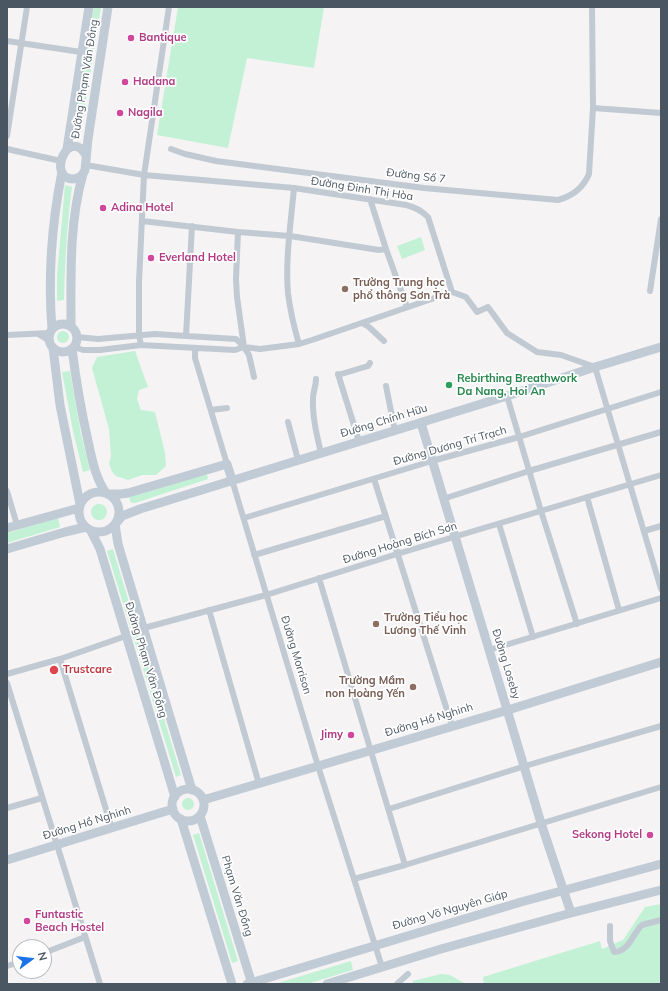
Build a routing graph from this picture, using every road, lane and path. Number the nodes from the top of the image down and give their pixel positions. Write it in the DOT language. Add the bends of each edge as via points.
graph roads {
  1 [pos="27,7"];
  2 [pos="89,7"];
  3 [pos="108,7"];
  4 [pos="169,7"];
  5 [pos="592,7"];
  6 [pos="7,41"];
  7 [pos="21,44"];
  8 [pos="82,52"];
  9 [pos="593,112"];
  10 [pos="661,113"];
  11 [pos="7,136"];
  12 [pos="7,149"];
  13 [pos="67,149"];
  14 [pos="171,149"];
  15 [pos="86,155"];
  16 [pos="61,161"];
  17 [pos="85,169"];
  18 [pos="62,172"];
  19 [pos="144,175"];
  20 [pos="294,188"];
  21 [pos="370,200"];
  22 [pos="661,219"];
  23 [pos="142,221"];
  24 [pos="192,226"];
  25 [pos="238,232"];
  26 [pos="290,236"];
  27 [pos="386,249"];
  28 [pos="650,291"];
  29 [pos="452,292"];
  30 [pos="407,307"];
  31 [pos="362,323"];
  32 [pos="71,327"];
  33 [pos="7,335"];
  34 [pos="139,335"];
  35 [pos="186,336"];
  36 [pos="77,337"];
  37 [pos="51,338"];
  38 [pos="384,341"];
  39 [pos="299,344"];
  40 [pos="141,345"];
  41 [pos="244,347"];
  42 [pos="661,347"];
  43 [pos="73,348"];
  44 [pos="195,348"];
  45 [pos="370,363"];
  46 [pos="595,367"];
  47 [pos="254,377"];
  48 [pos="316,379"];
  49 [pos="386,386"];
  50 [pos="661,392"];
  51 [pos="507,396"];
  52 [pos="227,408"];
  53 [pos="608,409"];
  54 [pos="211,410"];
  55 [pos="288,422"];
  56 [pos="421,423"];
  57 [pos="395,431"];
  58 [pos="661,432"];
  59 [pos="519,437"];
  60 [pos="359,442"];
  61 [pos="618,445"];
  62 [pos="321,453"];
  63 [pos="298,460"];
  64 [pos="432,461"];
  65 [pos="227,464"];
  66 [pos="529,471"];
  67 [pos="661,475"];
  68 [pos="374,479"];
  69 [pos="232,480"];
  70 [pos="630,484"];
  71 [pos="7,491"];
  72 [pos="107,493"];
  73 [pos="587,497"];
  74 [pos="443,499"];
  75 [pos="80,506"];
  76 [pos="541,511"];
  77 [pos="386,516"];
  78 [pos="244,518"];
  79 [pos="116,523"];
  80 [pos="499,524"];
  81 [pos="17,525"];
  82 [pos="661,526"];
  83 [pos="7,528"];
  84 [pos="88,529"];
  85 [pos="644,531"];
  86 [pos="455,537"];
  87 [pos="7,549"];
  88 [pos="397,554"];
  89 [pos="254,555"];
  90 [pos="658,568"];
  91 [pos="319,578"];
  92 [pos="661,588"];
  93 [pos="266,595"];
  94 [pos="661,598"];
  95 [pos="209,610"];
  96 [pos="619,610"];
  97 [pos="577,624"];
  98 [pos="144,628"];
  99 [pos="126,636"];
  100 [pos="533,637"];
  101 [pos="489,650"];
  102 [pos="60,659"];
  103 [pos="661,662"];
  104 [pos="7,674"];
  105 [pos="7,683"];
  106 [pos="508,710"];
  107 [pos="452,726"];
  108 [pos="661,726"];
  109 [pos="371,750"];
  110 [pos="318,766"];
  111 [pos="525,766"];
  112 [pos="259,784"];
  113 [pos="661,787"];
  114 [pos="192,790"];
  115 [pos="175,797"];
  116 [pos="42,798"];
  117 [pos="203,800"];
  118 [pos="7,808"];
  119 [pos="173,809"];
  120 [pos="389,809"];
  121 [pos="200,816"];
  122 [pos="181,819"];
  123 [pos="542,823"];
  124 [pos="112,829"];
  125 [pos="57,845"];
  126 [pos="7,860"];
  127 [pos="661,864"];
  128 [pos="405,865"];
  129 [pos="354,879"];
  130 [pos="563,890"];
  131 [pos="661,890"];
  132 [pos="571,913"];
  133 [pos="661,920"];
  134 [pos="610,926"];
  135 [pos="85,937"];
  136 [pos="374,945"];
  137 [pos="52,949"];
  138 [pos="382,967"];
  139 [pos="408,974"];
  140 [pos="250,983"];
  141 [pos="100,984"];
  142 [pos="232,984"];
  143 [pos="327,984"];
  144 [pos="396,984"];
  1 -- 7 [label="street"];
  2 -- 8 [label="main road, Đường Phạm Văn Đồng"];
  3 -- 15 [label="main road, Đường Phạm Văn Đồng"];
  4 -- 19 [label="street"];
  5 -- 9 [label="street, Đường Số 7"];
  6 -- 7 [label="street"];
  7 -- 8 [label="street"];
  7 -- 11 [label="street"];
  8 -- 13 [label="main road, Đường Phạm Văn Đồng"];
  9 -- 10 [label="street"];
  9 -- 14 [label="street, Đường Số 7" via="589,174 576,192 558,200 436,189 223,162"];
  12 -- 16 [label="street"];
  13 -- 15 [label="main road" via="81,148"];
  13 -- 16 [label="main road"];
  15 -- 17 [label="main road"];
  16 -- 18 [label="main road"];
  17 -- 18 [label="main road" via="72,179"];
  17 -- 19 [label="street, Đường Đinh Thị Hòa"];
  17 -- 32 [label="main road" via="79,189 73,238"];
  18 -- 37 [label="main road" via="51,270"];
  19 -- 20 [label="street, Đường Đinh Thị Hòa"];
  19 -- 23 [label="street"];
  20 -- 21 [label="street, Đường Đinh Thị Hòa"];
  20 -- 26 [label="street"];
  21 -- 27 [label="street"];
  21 -- 29 [label="street, Đường Đinh Thị Hòa" via="416,207 428,217"];
  22 -- 28 [label="street"];
  23 -- 24 [label="street"];
  23 -- 34 [label="street"];
  24 -- 25 [label="street"];
  24 -- 35 [label="street"];
  25 -- 26 [label="street"];
  25 -- 41 [label="street" via="236,279"];
  26 -- 27 [label="street"];
  26 -- 39 [label="street" via="288,290"];
  27 -- 30 [label="street"];
  29 -- 30 [label="street"];
  29 -- 46 [label="street" via="466,297 477,312 488,307 507,333 537,352 561,355"];
  30 -- 31 [label="street"];
  31 -- 38 [label="street"];
  31 -- 39 [label="street"];
  32 -- 36 [label="main road"];
  32 -- 37 [label="main road" via="61,324"];
  33 -- 37 [label="street" via="38,334"];
  34 -- 35 [label="street"];
  34 -- 36 [label="street" via="98,339"];
  34 -- 40 [label="street"];
  35 -- 41 [label="street" via="236,339"];
  36 -- 43 [label="main road"];
  37 -- 43 [label="main road" via="62,352"];
  37 -- 75 [label="main road" via="60,405"];
  39 -- 41 [label="street" via="260,349"];
  40 -- 43 [label="street" via="100,350"];
  40 -- 44 [label="street"];
  41 -- 44 [label="street" via="235,350"];
  41 -- 47 [label="street" via="249,355"];
  42 -- 46 [label="main road, Đường Chính Hữu"];
  43 -- 72 [label="main road" via="77,390 90,450 98,480"];
  44 -- 54 [label="street, Đường Morrison" via="195,358"];
  45 -- 60 [label="street" via="368,366 338,374"];
  46 -- 51 [label="main road, Đường Chính Hữu"];
  46 -- 53 [label="street"];
  48 -- 62 [label="street" via="313,398 315,429"];
  49 -- 57 [label="street"];
  50 -- 53 [label="street, Đường Dương Trí Trạch"];
  51 -- 56 [label="main road, Đường Chính Hữu"];
  51 -- 59 [label="street"];
  52 -- 54 [label="street"];
  53 -- 59 [label="street, Đường Dương Trí Trạch"];
  53 -- 61 [label="street"];
  54 -- 65 [label="street, Đường Morrison"];
  55 -- 63 [label="street"];
  56 -- 57 [label="main road, Đường Chính Hữu"];
  56 -- 64 [label="main road, Đường Loseby"];
  57 -- 60 [label="main road, Đường Chính Hữu"];
  58 -- 61 [label="street"];
  59 -- 64 [label="street, Đường Dương Trí Trạch"];
  59 -- 66 [label="street"];
  60 -- 62 [label="main road, Đường Chính Hữu"];
  61 -- 66 [label="street"];
  61 -- 70 [label="street"];
  62 -- 63 [label="main road, Đường Chính Hữu"];
  63 -- 69 [label="main road, Đường Chính Hữu"];
  64 -- 68 [label="street, Đường Dương Trí Trạch"];
  64 -- 74 [label="main road, Đường Loseby"];
  65 -- 69 [label="main road, Đường Morrison"];
  65 -- 72 [label="main road" via="128,493"];
  66 -- 74 [label="street"];
  66 -- 76 [label="street"];
  67 -- 70 [label="street, Đường Hoàng Bích Sơn"];
  68 -- 77 [label="street"];
  68 -- 78 [label="street, Đường Dương Trí Trạch"];
  69 -- 78 [label="street, Đường Morrison"];
  69 -- 79 [label="main road, Đường Chính Hữu" via="134,511 122,516"];
  70 -- 73 [label="street, Đường Hoàng Bích Sơn"];
  70 -- 85 [label="street"];
  71 -- 81 [label="street"];
  72 -- 75 [label="main road" via="91,493"];
  72 -- 79 [label="main road" via="118,506"];
  73 -- 76 [label="street, Đường Hoàng Bích Sơn"];
  73 -- 96 [label="street"];
  74 -- 86 [label="main road, Đường Loseby"];
  75 -- 81 [label="main road"];
  75 -- 84 [label="main road" via="80,519"];
  76 -- 80 [label="street, Đường Hoàng Bích Sơn"];
  76 -- 97 [label="street"];
  77 -- 88 [label="street"];
  77 -- 89 [label="street"];
  78 -- 89 [label="street, Đường Morrison"];
  79 -- 84 [label="main road" via="107,531"];
  79 -- 98 [label="main road, Đường Phạm Văn Đồng" via="118,544"];
  80 -- 86 [label="street, Đường Hoàng Bích Sơn"];
  80 -- 100 [label="street"];
  81 -- 83 [label="main road"];
  82 -- 85 [label="street"];
  84 -- 87 [label="main road" via="65,532"];
  84 -- 99 [label="main road, Đường Phạm Văn Đồng" via="100,549"];
  85 -- 90 [label="street"];
  86 -- 88 [label="street, Đường Hoàng Bích Sơn"];
  86 -- 101 [label="main road, Đường Loseby"];
  88 -- 91 [label="street, Đường Hoàng Bích Sơn"];
  88 -- 107 [label="street"];
  89 -- 93 [label="street, Đường Morrison"];
  90 -- 92 [label="street"];
  91 -- 93 [label="street, Đường Hoàng Bích Sơn"];
  91 -- 109 [label="street"];
  93 -- 95 [label="street, Đường Hoàng Bích Sơn"];
  93 -- 110 [label="street, Đường Morrison"];
  94 -- 96 [label="street"];
  95 -- 98 [label="street, Đường Hoàng Bích Sơn"];
  95 -- 112 [label="street"];
  96 -- 97 [label="street"];
  97 -- 100 [label="street"];
  98 -- 114 [label="main road, Đường Phạm Văn Đồng"];
  99 -- 102 [label="street"];
  99 -- 115 [label="main road, Đường Phạm Văn Đồng"];
  100 -- 101 [label="street"];
  101 -- 106 [label="main road, Đường Loseby"];
  102 -- 104 [label="street"];
  102 -- 124 [label="street"];
  103 -- 106 [label="main road, Đường Hồ Nghinh"];
  105 -- 116 [label="street"];
  106 -- 107 [label="main road, Đường Hồ Nghinh"];
  106 -- 111 [label="main road, Đường Loseby"];
  107 -- 109 [label="main road, Đường Hồ Nghinh"];
  108 -- 111 [label="street"];
  109 -- 110 [label="main road, Đường Hồ Nghinh"];
  109 -- 120 [label="street"];
  110 -- 112 [label="main road, Đường Hồ Nghinh"];
  110 -- 129 [label="street, Đường Morrison"];
  111 -- 120 [label="street"];
  111 -- 123 [label="main road, Đường Loseby"];
  112 -- 117 [label="main road, Đường Hồ Nghinh"];
  113 -- 123 [label="street"];
  114 -- 115 [label="main road" via="184,790"];
  114 -- 117 [label="main road"];
  115 -- 119 [label="main road"];
  116 -- 118 [label="street"];
  116 -- 125 [label="street"];
  117 -- 121 [label="main road" via="203,811"];
  119 -- 122 [label="main road"];
  119 -- 124 [label="main road, Đường Hồ Nghinh"];
  120 -- 128 [label="street"];
  121 -- 122 [label="main road" via="193,820"];
  121 -- 140 [label="main road, Phạm Văn Đồng"];
  122 -- 142 [label="main road"];
  123 -- 128 [label="street"];
  123 -- 130 [label="main road, Đường Loseby"];
  124 -- 125 [label="main road, Đường Hồ Nghinh"];
  125 -- 126 [label="main road, Đường Hồ Nghinh"];
  125 -- 135 [label="street"];
  127 -- 130 [label="main road, Đường Võ Nguyên Giáp"];
  128 -- 129 [label="street"];
  129 -- 136 [label="street, Đường Morrison"];
  130 -- 132 [label="main road, Đường Loseby"];
  130 -- 136 [label="main road, Đường Võ Nguyên Giáp"];
  131 -- 132 [label="main road"];
  132 -- 138 [label="main road"];
  133 -- 134 [label="street" via="642,925 619,952 614,952 610,940"];
  135 -- 137 [label="street"];
  135 -- 141 [label="street"];
  136 -- 138 [label="street, Đường Morrison"];
  136 -- 140 [label="main road, Đường Võ Nguyên Giáp"];
  138 -- 143 [label="main road"];
  139 -- 144 [label="street"];
}
